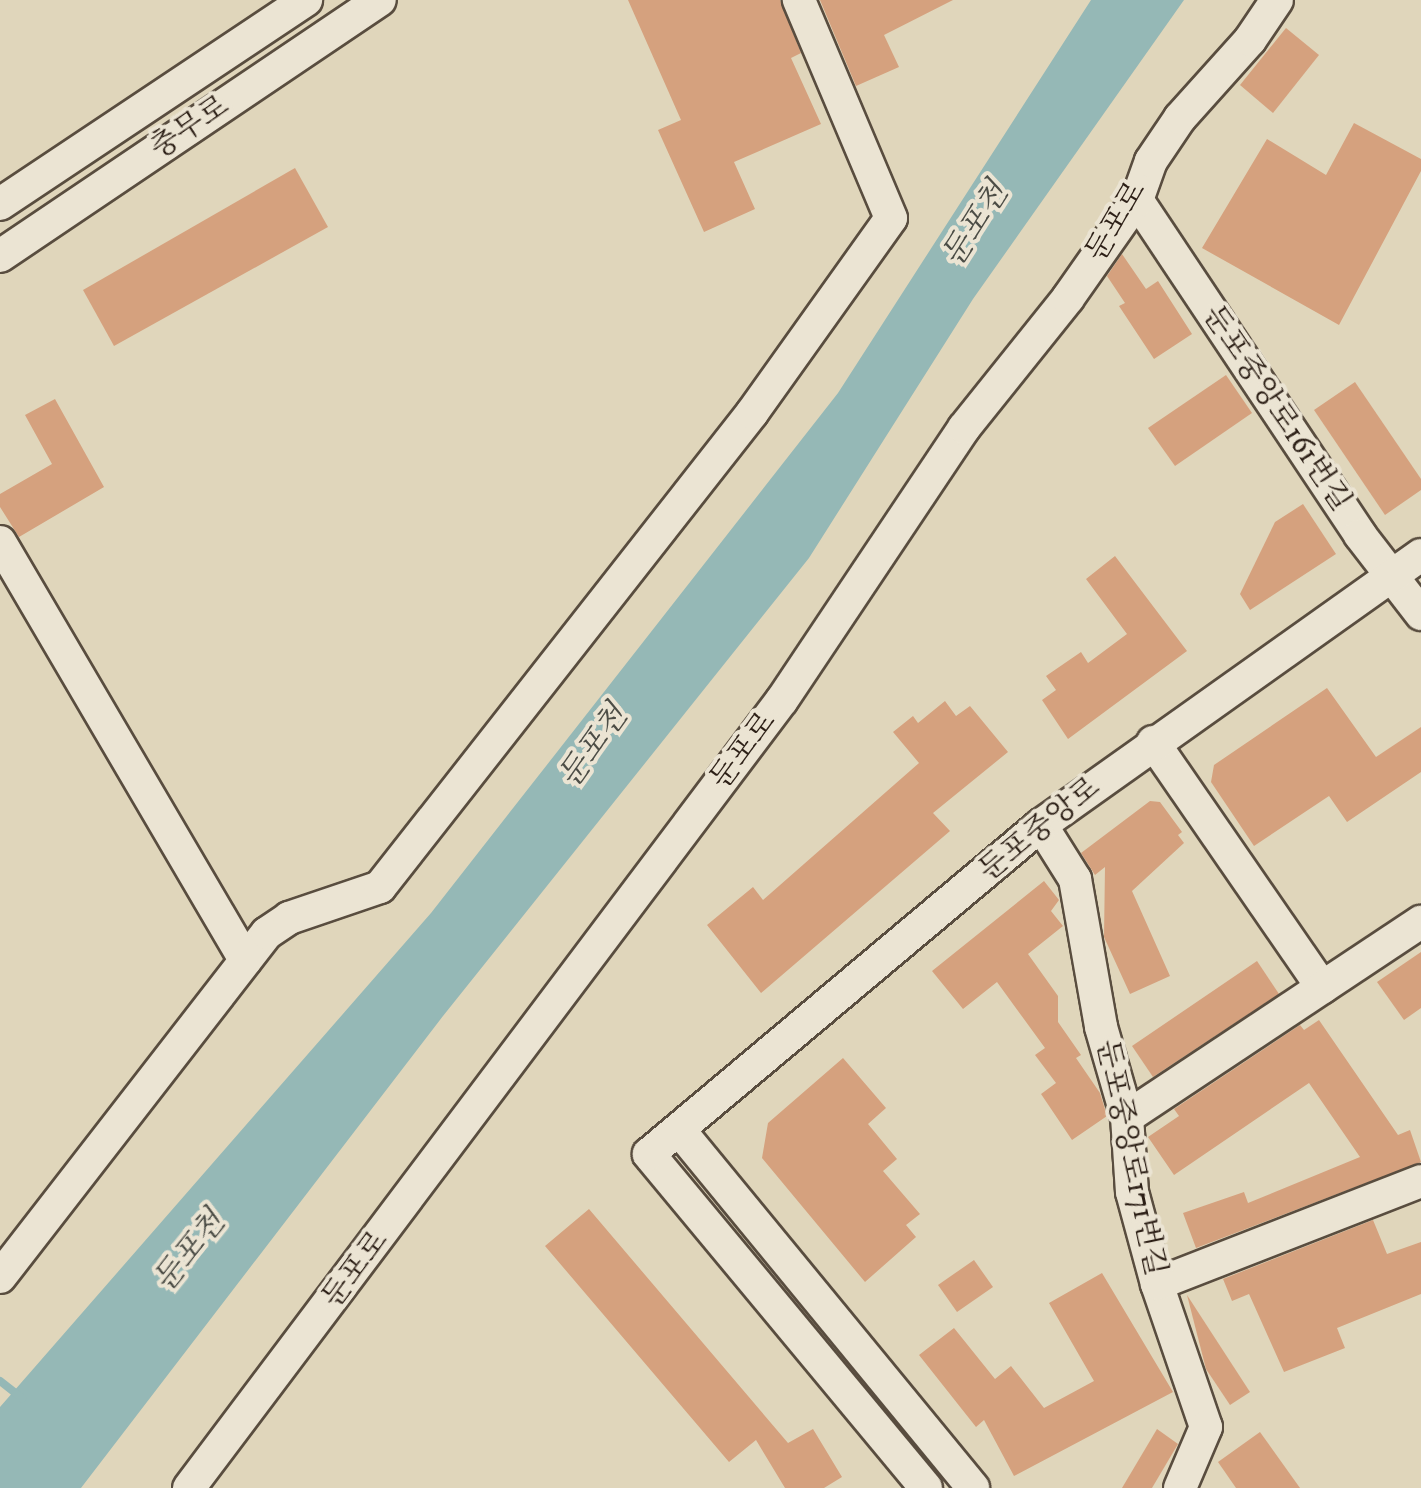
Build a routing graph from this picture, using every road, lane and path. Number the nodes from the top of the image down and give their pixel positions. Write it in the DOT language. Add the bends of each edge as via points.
graph roads {
  1 [pos="306,0"];
  2 [pos="380,0"];
  3 [pos="799,0"];
  4 [pos="1277,0"];
  5 [pos="1137,200"];
  6 [pos="0,204"];
  7 [pos="0,256"];
  8 [pos="0,542"];
  9 [pos="1421,555"];
  10 [pos="1391,575"];
  11 [pos="1421,614"];
  12 [pos="1153,742"];
  13 [pos="1041,825"];
  14 [pos="1421,922"];
  15 [pos="245,960"];
  16 [pos="1322,987"];
  17 [pos="1127,1117"];
  18 [pos="680,1131"];
  19 [pos="1421,1181"];
  20 [pos="0,1277"];
  21 [pos="1157,1284"];
  22 [pos="189,1488"];
  23 [pos="926,1488"];
  24 [pos="973,1488"];
  25 [pos="1180,1488"];
  1 -- 6 [label="street, 충무로"];
  2 -- 7 [label="street, 충무로"];
  3 -- 15 [label="street" via="891,218 752,413 380,887 289,918 267,933"];
  4 -- 5 [label="street, 둔포로" via="1250,40 1180,118 1151,161"];
  5 -- 10 [label="street, 둔포중앙로161번길"];
  5 -- 22 [label="street, 둔포로" via="1068,298 964,428 782,700"];
  8 -- 15 [label="street"];
  9 -- 10 [label="street, 둔포중앙로"];
  10 -- 11 [label="street, 둔포중앙로161번길"];
  10 -- 12 [label="street, 둔포중앙로"];
  12 -- 13 [label="street, 둔포중앙로"];
  12 -- 16 [label="street"];
  13 -- 17 [label="street, 둔포중앙로171번길" via="1075,879 1101,1027"];
  13 -- 18 [label="street, 둔포중앙로"];
  14 -- 16 [label="street"];
  15 -- 20 [label="street"];
  16 -- 17 [label="street"];
  17 -- 21 [label="street, 둔포중앙로171번길" via="1132,1192"];
  18 -- 23 [label="street, 둔포중앙로" via="649,1154"];
  18 -- 24 [label="street"];
  19 -- 21 [label="street"];
  21 -- 25 [label="street, 둔포중앙로171번길" via="1206,1427"];
}
